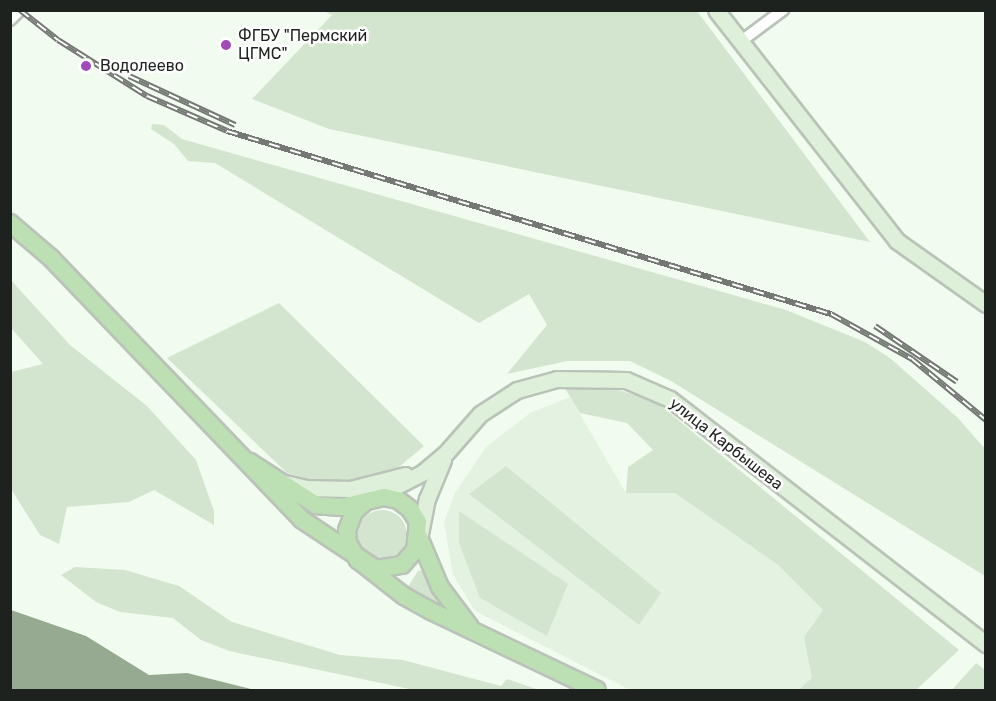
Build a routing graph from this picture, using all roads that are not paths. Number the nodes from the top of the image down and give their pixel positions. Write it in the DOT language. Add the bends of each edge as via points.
graph roads {
  1 [pos="20,10"];
  2 [pos="716,10"];
  3 [pos="783,10"];
  4 [pos="10,20"];
  5 [pos="740,42"];
  6 [pos="10,223"];
  7 [pos="986,304"];
  8 [pos="445,454"];
  9 [pos="250,462"];
  10 [pos="369,500"];
  11 [pos="419,537"];
  12 [pos="363,564"];
  13 [pos="481,638"];
  14 [pos="986,644"];
  15 [pos="597,690"];
  1 -- 4 [label="street"];
  2 -- 5 [label="main road"];
  3 -- 5 [label="street"];
  5 -- 7 [label="main road" via="897,242"];
  6 -- 9 [label="main road" via="51,258"];
  8 -- 9 [label="main road" via="404,475 350,489 306,488 278,481"];
  8 -- 10 [label="main road, улица Карбышева" via="411,481"];
  8 -- 11 [label="main road, улица Карбышева" via="427,499"];
  8 -- 14 [label="main road, улица Карбышева" via="480,414 517,390 558,379 626,380 670,399"];
  9 -- 10 [label="main road" via="316,505 342,507"];
  9 -- 12 [label="main road" via="301,519"];
  10 -- 11 [label="main road" via="391,498 405,504 418,522"];
  10 -- 12 [label="main road" via="354,512 347,530 350,549"];
  11 -- 12 [label="main road" via="412,556 402,565 382,570"];
  11 -- 13 [label="main road" via="448,601"];
  12 -- 13 [label="main road" via="404,596"];
  13 -- 15 [label="main road"];
}
